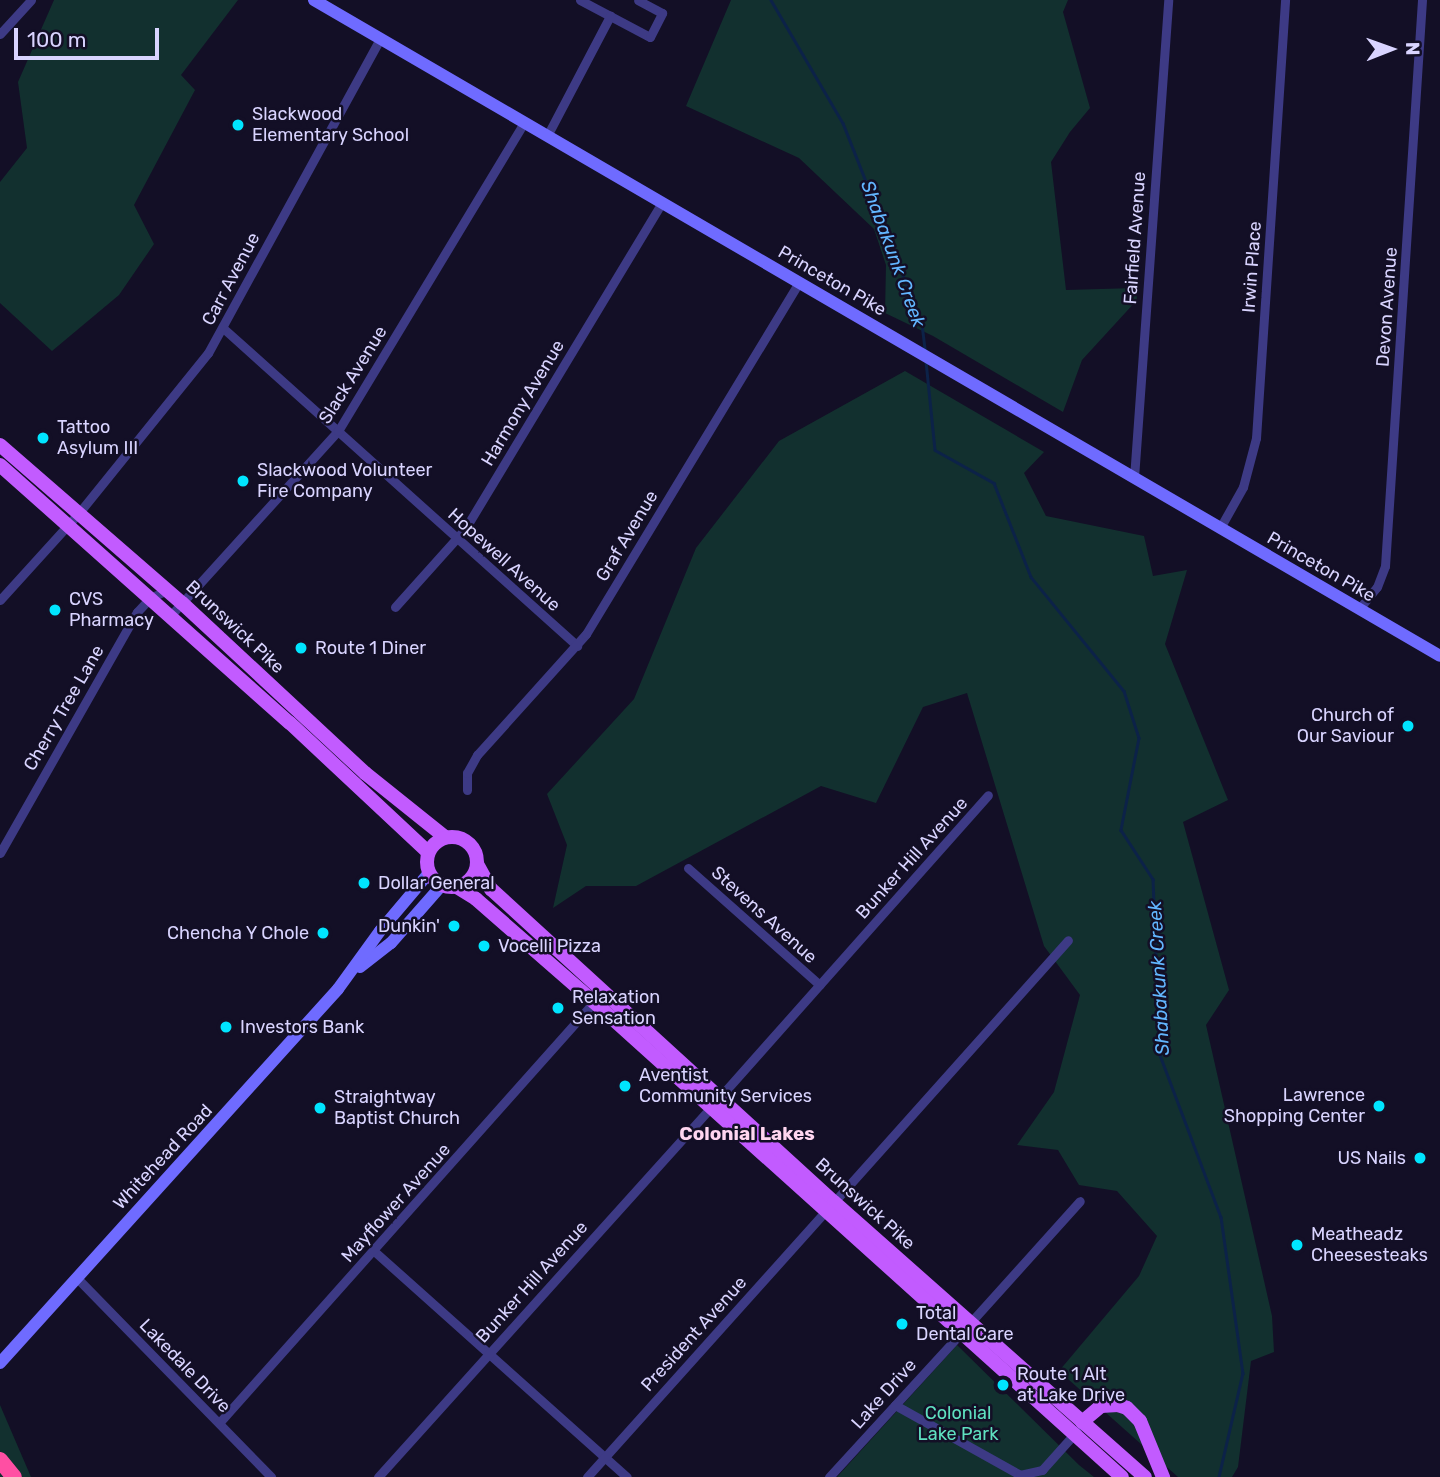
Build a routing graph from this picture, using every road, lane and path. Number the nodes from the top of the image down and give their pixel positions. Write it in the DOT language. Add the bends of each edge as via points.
graph roads {
  1 [pos="31,0"];
  2 [pos="314,0"];
  3 [pos="580,0"];
  4 [pos="638,0"];
  5 [pos="1168,0"];
  6 [pos="1285,0"];
  7 [pos="1422,0"];
  8 [pos="610,16"];
  9 [pos="0,34"];
  10 [pos="380,38"];
  11 [pos="524,122"];
  12 [pos="547,136"];
  13 [pos="662,203"];
  14 [pos="799,282"];
  15 [pos="223,328"];
  16 [pos="338,431"];
  17 [pos="0,445"];
  18 [pos="0,465"];
  19 [pos="1134,478"];
  20 [pos="78,514"];
  21 [pos="67,525"];
  22 [pos="1220,528"];
  23 [pos="458,538"];
  24 [pos="167,590"];
  25 [pos="150,598"];
  26 [pos="0,600"];
  27 [pos="182,603"];
  28 [pos="395,607"];
  29 [pos="1359,609"];
  30 [pos="171,615"];
  31 [pos="577,646"];
  32 [pos="1440,656"];
  33 [pos="295,718"];
  34 [pos="467,790"];
  35 [pos="988,795"];
  36 [pos="445,837"];
  37 [pos="428,852"];
  38 [pos="0,853"];
  39 [pos="477,864"];
  40 [pos="688,868"];
  41 [pos="429,873"];
  42 [pos="442,885"];
  43 [pos="457,887"];
  44 [pos="1068,940"];
  45 [pos="351,974"];
  46 [pos="820,985"];
  47 [pos="594,1002"];
  48 [pos="714,1103"];
  49 [pos="1080,1201"];
  50 [pos="829,1207"];
  51 [pos="374,1251"];
  52 [pos="77,1278"];
  53 [pos="966,1328"];
  54 [pos="489,1354"];
  55 [pos="0,1363"];
  56 [pos="895,1405"];
  57 [pos="219,1423"];
  58 [pos="1078,1428"];
  59 [pos="605,1457"];
  60 [pos="0,1460"];
  61 [pos="14,1477"];
  62 [pos="271,1477"];
  63 [pos="378,1477"];
  64 [pos="587,1477"];
  65 [pos="627,1477"];
  66 [pos="830,1477"];
  67 [pos="1122,1477"];
  68 [pos="1145,1477"];
  69 [pos="1163,1477"];
  1 -- 9 [label="street"];
  2 -- 10 [label="main road, Princeton Pike"];
  3 -- 8 [label="street"];
  4 -- 8 [label="street" via="662,13 650,37"];
  5 -- 19 [label="street, Fairfield Avenue"];
  6 -- 22 [label="street, Irwin Place" via="1256,438 1243,487"];
  7 -- 29 [label="street, Devon Avenue" via="1385,566 1377,587"];
  8 -- 12 [label="street"];
  10 -- 11 [label="main road, Princeton Pike"];
  10 -- 15 [label="street, Carr Avenue"];
  11 -- 12 [label="main road, Princeton Pike"];
  11 -- 16 [label="street, Slack Avenue"];
  12 -- 13 [label="main road, Princeton Pike"];
  13 -- 14 [label="main road, Princeton Pike"];
  13 -- 23 [label="street, Harmony Avenue"];
  14 -- 19 [label="main road, Princeton Pike"];
  14 -- 31 [label="street, Graf Avenue"];
  15 -- 16 [label="street, Hopewell Avenue"];
  15 -- 20 [label="street, Carr Avenue" via="191,378"];
  16 -- 23 [label="street, Hopewell Avenue"];
  16 -- 27 [label="street, Slack Avenue"];
  17 -- 20 [label="main road, Brunswick Pike"];
  18 -- 21 [label="main road, Brunswick Pike"];
  19 -- 22 [label="main road, Princeton Pike"];
  20 -- 21 [label="street, Carr Avenue"];
  20 -- 24 [label="main road, Brunswick Pike"];
  21 -- 25 [label="main road, Brunswick Pike"];
  21 -- 26 [label="street, Carr Avenue"];
  22 -- 29 [label="main road, Princeton Pike"];
  23 -- 28 [label="street, Harmony Avenue"];
  23 -- 31 [label="street, Hopewell Avenue"];
  24 -- 25 [label="street, Cherry Tree Lane"];
  24 -- 27 [label="main road, Brunswick Pike"];
  25 -- 30 [label="main road, Brunswick Pike"];
  25 -- 38 [label="street, Cherry Tree Lane" via="112,654"];
  27 -- 30 [label="street, Slack Avenue"];
  27 -- 33 [label="main road, Brunswick Pike"];
  29 -- 32 [label="main road, Princeton Pike"];
  30 -- 33 [label="main road, Brunswick Pike"];
  31 -- 34 [label="street, Graf Avenue" via="477,755 467,773"];
  33 -- 36 [label="main road, Brunswick Pike"];
  33 -- 37 [label="main road, Brunswick Pike"];
  35 -- 46 [label="street, Bunker Hill Avenue"];
  36 -- 37 [label="main road"];
  36 -- 39 [label="main road" via="457,836 468,842"];
  37 -- 41 [label="main road"];
  39 -- 43 [label="main road" via="469,882"];
  39 -- 48 [label="main road, Brunswick Pike" via="491,889"];
  40 -- 46 [label="street, Stevens Avenue"];
  41 -- 42 [label="main road"];
  41 -- 45 [label="main road, Whitehead Road"];
  42 -- 43 [label="main road"];
  42 -- 45 [label="main road, Whitehead Road" via="391,943"];
  43 -- 47 [label="main road, Brunswick Pike"];
  44 -- 50 [label="street, President Avenue"];
  45 -- 52 [label="main road, Whitehead Road"];
  46 -- 48 [label="street, Bunker Hill Avenue"];
  47 -- 48 [label="main road, Brunswick Pike"];
  47 -- 51 [label="street, Mayflower Avenue"];
  48 -- 50 [label="main road, Brunswick Pike"];
  48 -- 54 [label="street, Bunker Hill Avenue"];
  49 -- 53 [label="street, Lake Drive"];
  50 -- 53 [label="main road, Brunswick Pike"];
  50 -- 59 [label="street, President Avenue"];
  51 -- 54 [label="street"];
  51 -- 57 [label="street, Mayflower Avenue"];
  52 -- 55 [label="main road, Whitehead Road"];
  52 -- 57 [label="street, Lakedale Drive"];
  53 -- 56 [label="street, Lake Drive"];
  53 -- 58 [label="main road, Brunswick Pike"];
  54 -- 59 [label="street"];
  54 -- 63 [label="street, Bunker Hill Avenue"];
  56 -- 58 [label="street" via="1020,1475 1042,1470"];
  56 -- 66 [label="street, Lake Drive"];
  57 -- 62 [label="street, Lakedale Drive"];
  58 -- 67 [label="main road, Brunswick Pike"];
  58 -- 68 [label="main road, Brunswick Pike"];
  58 -- 69 [label="main road" via="1101,1406 1127,1408 1140,1421"];
  59 -- 64 [label="street, President Avenue"];
  59 -- 65 [label="street"];
  60 -- 61 [label="highway"];
}
